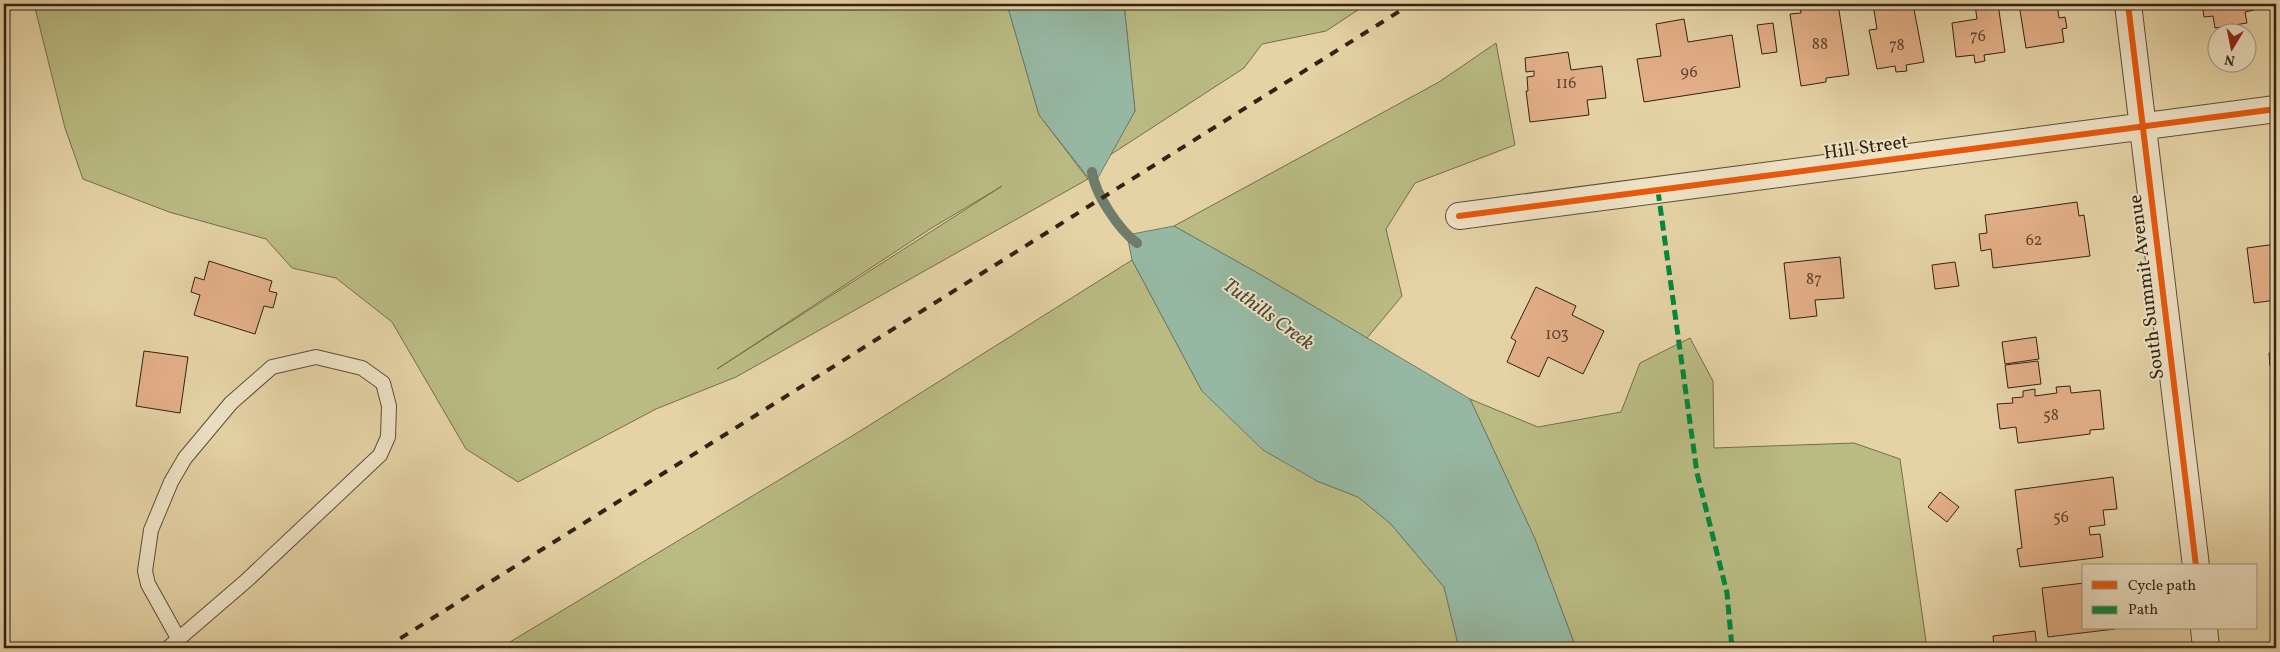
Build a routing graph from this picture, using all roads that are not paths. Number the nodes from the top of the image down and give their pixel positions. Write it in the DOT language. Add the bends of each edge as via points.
graph roads {
  1 [pos="2128,4"];
  2 [pos="2276,109"];
  3 [pos="2142,125"];
  4 [pos="1459,216"];
  5 [pos="2196,564"];
  6 [pos="2204,630"];
  7 [pos="178,638"];
  8 [pos="168,648"];
  9 [pos="2206,648"];
  1 -- 3 [label="street, South Summit Avenue"];
  2 -- 3 [label="street, Hill Street"];
  3 -- 4 [label="street, Hill Street"];
  3 -- 5 [label="street, South Summit Avenue"];
  6 -- 9 [label="street"];
  7 -- 7 [label="lane" via="246,581 380,454 388,437 389,406 383,383 362,368 316,357 272,367 231,402 185,458 151,530 145,571 148,584"];
  7 -- 8 [label="lane"];
}
